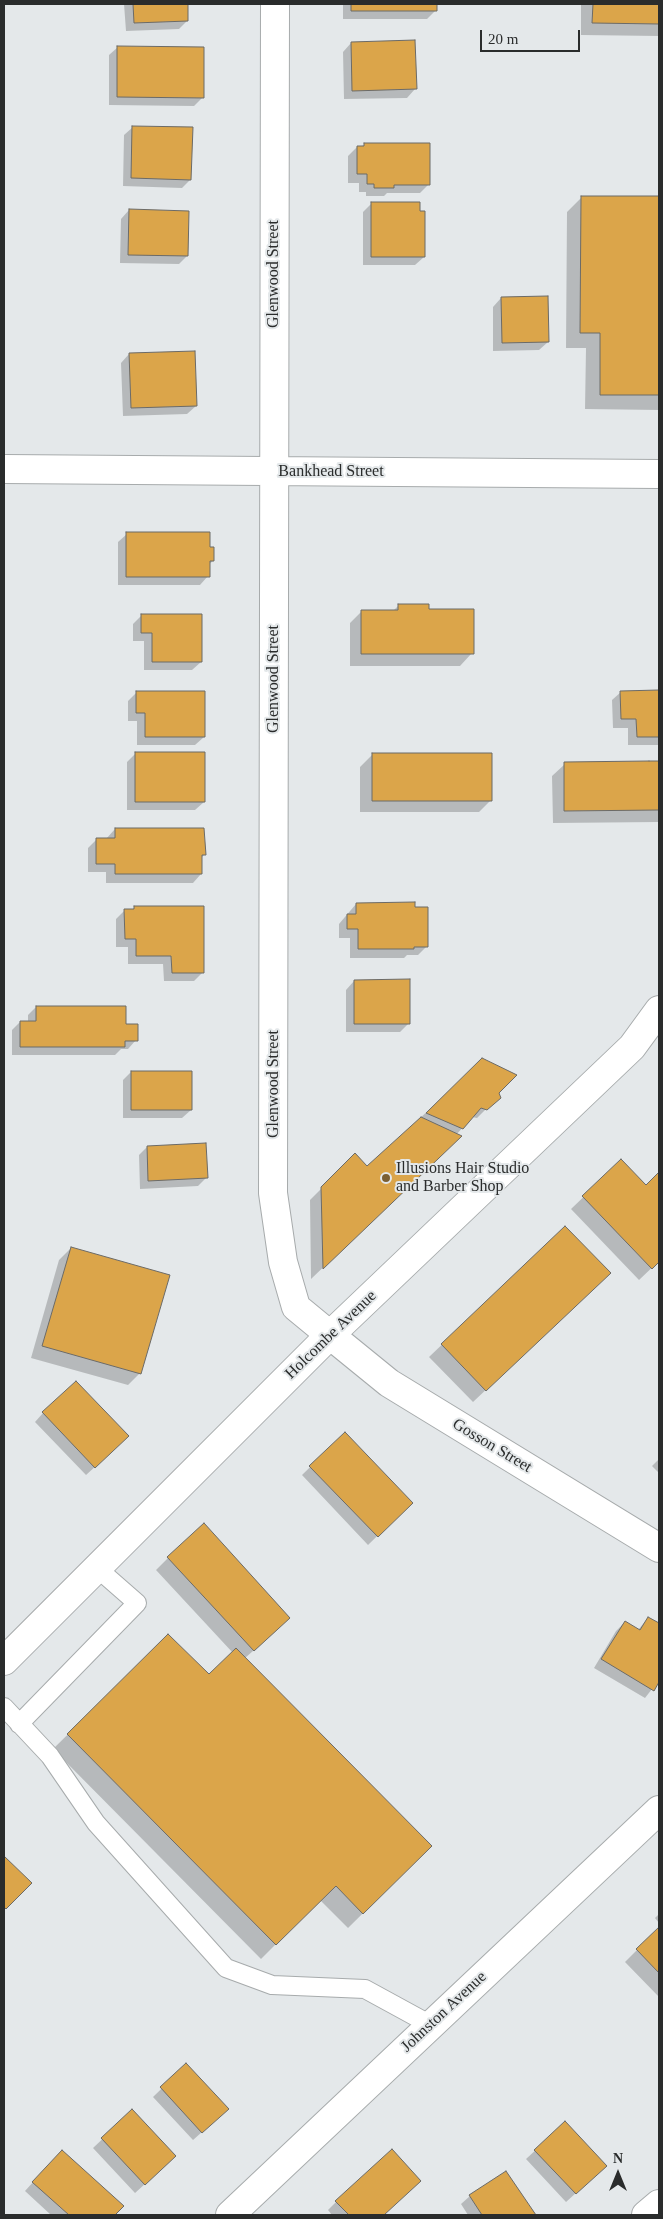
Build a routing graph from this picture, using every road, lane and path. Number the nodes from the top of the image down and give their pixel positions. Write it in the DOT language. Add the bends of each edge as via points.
graph roads {
  1 [pos="275,4"];
  2 [pos="4,469"];
  3 [pos="274,472"];
  4 [pos="659,474"];
  5 [pos="659,1010"];
  6 [pos="330,1335"];
  7 [pos="659,1548"];
  8 [pos="97,1568"];
  9 [pos="4,1661"];
  10 [pos="4,1706"];
  11 [pos="19,1724"];
  12 [pos="659,1810"];
  13 [pos="431,2025"];
  14 [pos="659,2204"];
  15 [pos="230,2215"];
  16 [pos="646,2215"];
  1 -- 3 [label="street, Glenwood Street"];
  2 -- 3 [label="street, Bankhead Street"];
  3 -- 4 [label="street, Bankhead Street"];
  3 -- 6 [label="street, Glenwood Street" via="274,1193 283,1262 296,1307"];
  5 -- 6 [label="street, Holcombe Avenue" via="632,1047"];
  6 -- 7 [label="street, Gosson Street" via="389,1383"];
  6 -- 8 [label="street, Holcombe Avenue"];
  8 -- 9 [label="street, Holcombe Avenue"];
  8 -- 11 [label="lane" via="137,1603"];
  10 -- 11 [label="lane"];
  11 -- 13 [label="lane" via="50,1756 96,1823 226,1968 272,1985 365,1990"];
  12 -- 13 [label="street, Johnston Avenue"];
  13 -- 15 [label="street, Johnston Avenue"];
  14 -- 16 [label="street"];
}
